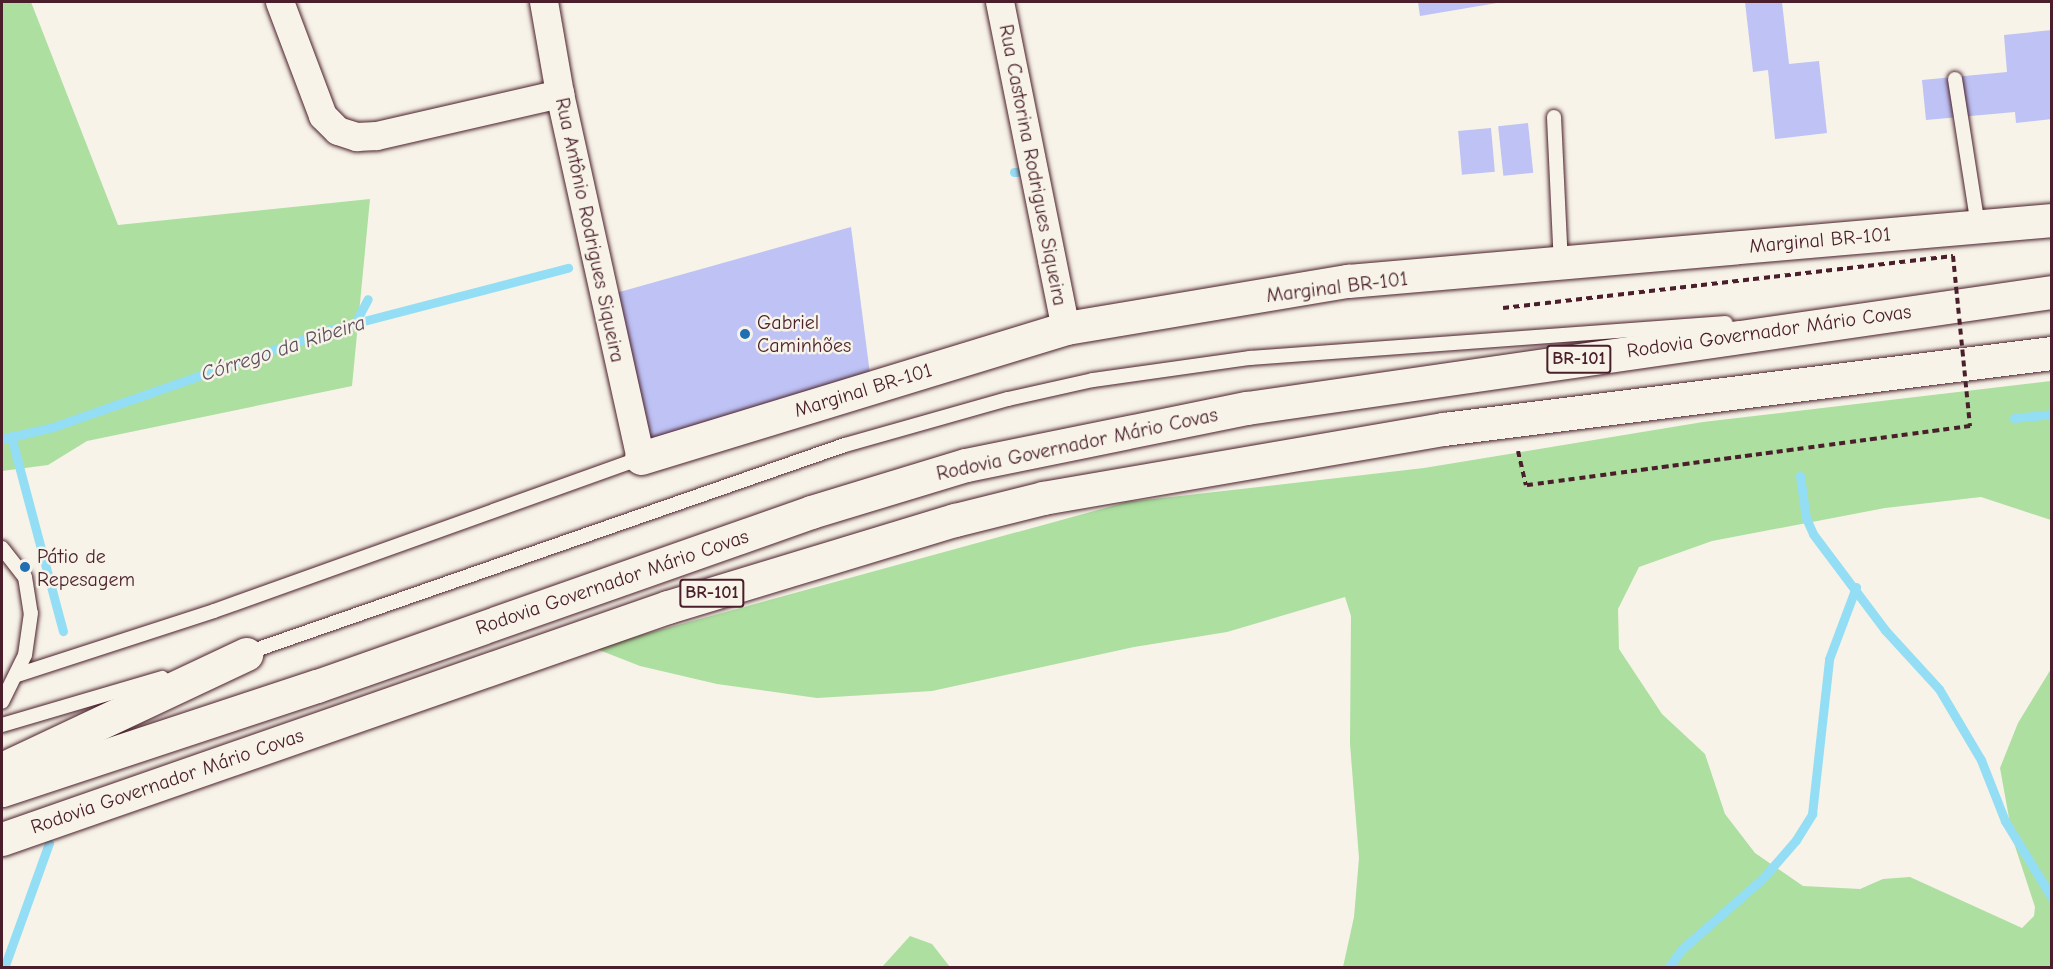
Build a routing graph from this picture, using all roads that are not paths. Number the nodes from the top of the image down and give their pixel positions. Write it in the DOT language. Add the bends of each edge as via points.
graph roads {
  1 [pos="280,2"];
  2 [pos="544,2"];
  3 [pos="1000,2"];
  4 [pos="1955,79"];
  5 [pos="560,94"];
  6 [pos="1554,117"];
  7 [pos="2052,220"];
  8 [pos="1978,226"];
  9 [pos="1561,264"];
  10 [pos="2052,292"];
  11 [pos="1911,310"];
  12 [pos="1066,328"];
  13 [pos="2052,354"];
  14 [pos="641,458"];
  15 [pos="2,548"];
  16 [pos="246,654"];
  17 [pos="17,675"];
  18 [pos="2,702"];
  19 [pos="2,724"];
  20 [pos="2,769"];
  21 [pos="2,790"];
  22 [pos="2,839"];
  1 -- 5 [label="street" via="323,116 338,131 357,138"];
  2 -- 5 [label="street, Rua Antônio Rodrigues Siqueira"];
  3 -- 12 [label="street, Rua Castorina Rodrigues Siqueira"];
  4 -- 8 [label="lane"];
  5 -- 14 [label="street, Rua Antônio Rodrigues Siqueira"];
  6 -- 9 [label="lane"];
  7 -- 8 [label="main road, Marginal BR-101"];
  8 -- 9 [label="main road, Marginal BR-101"];
  9 -- 12 [label="main road, Marginal BR-101" via="1348,281"];
  10 -- 11 [label="main road, Rodovia Governador Mário Covas / BR-101"];
  11 -- 16 [label="lane" via="1250,358 1093,380 1008,399 845,445"];
  11 -- 21 [label="main road, Rodovia Governador Mário Covas / BR-101" via="1247,408 966,465 811,512 317,686"];
  12 -- 14 [label="main road, Marginal BR-101"];
  13 -- 22 [label="main road, Rodovia Governador Mário Covas / BR-101" via="1444,429 1043,498 955,520 668,607"];
  14 -- 17 [label="lane" via="214,612"];
  15 -- 17 [label="lane" via="18,563 29,592 30,634"];
  16 -- 19 [label="lane"];
  16 -- 20 [label="main road"];
  17 -- 18 [label="lane"];
}
